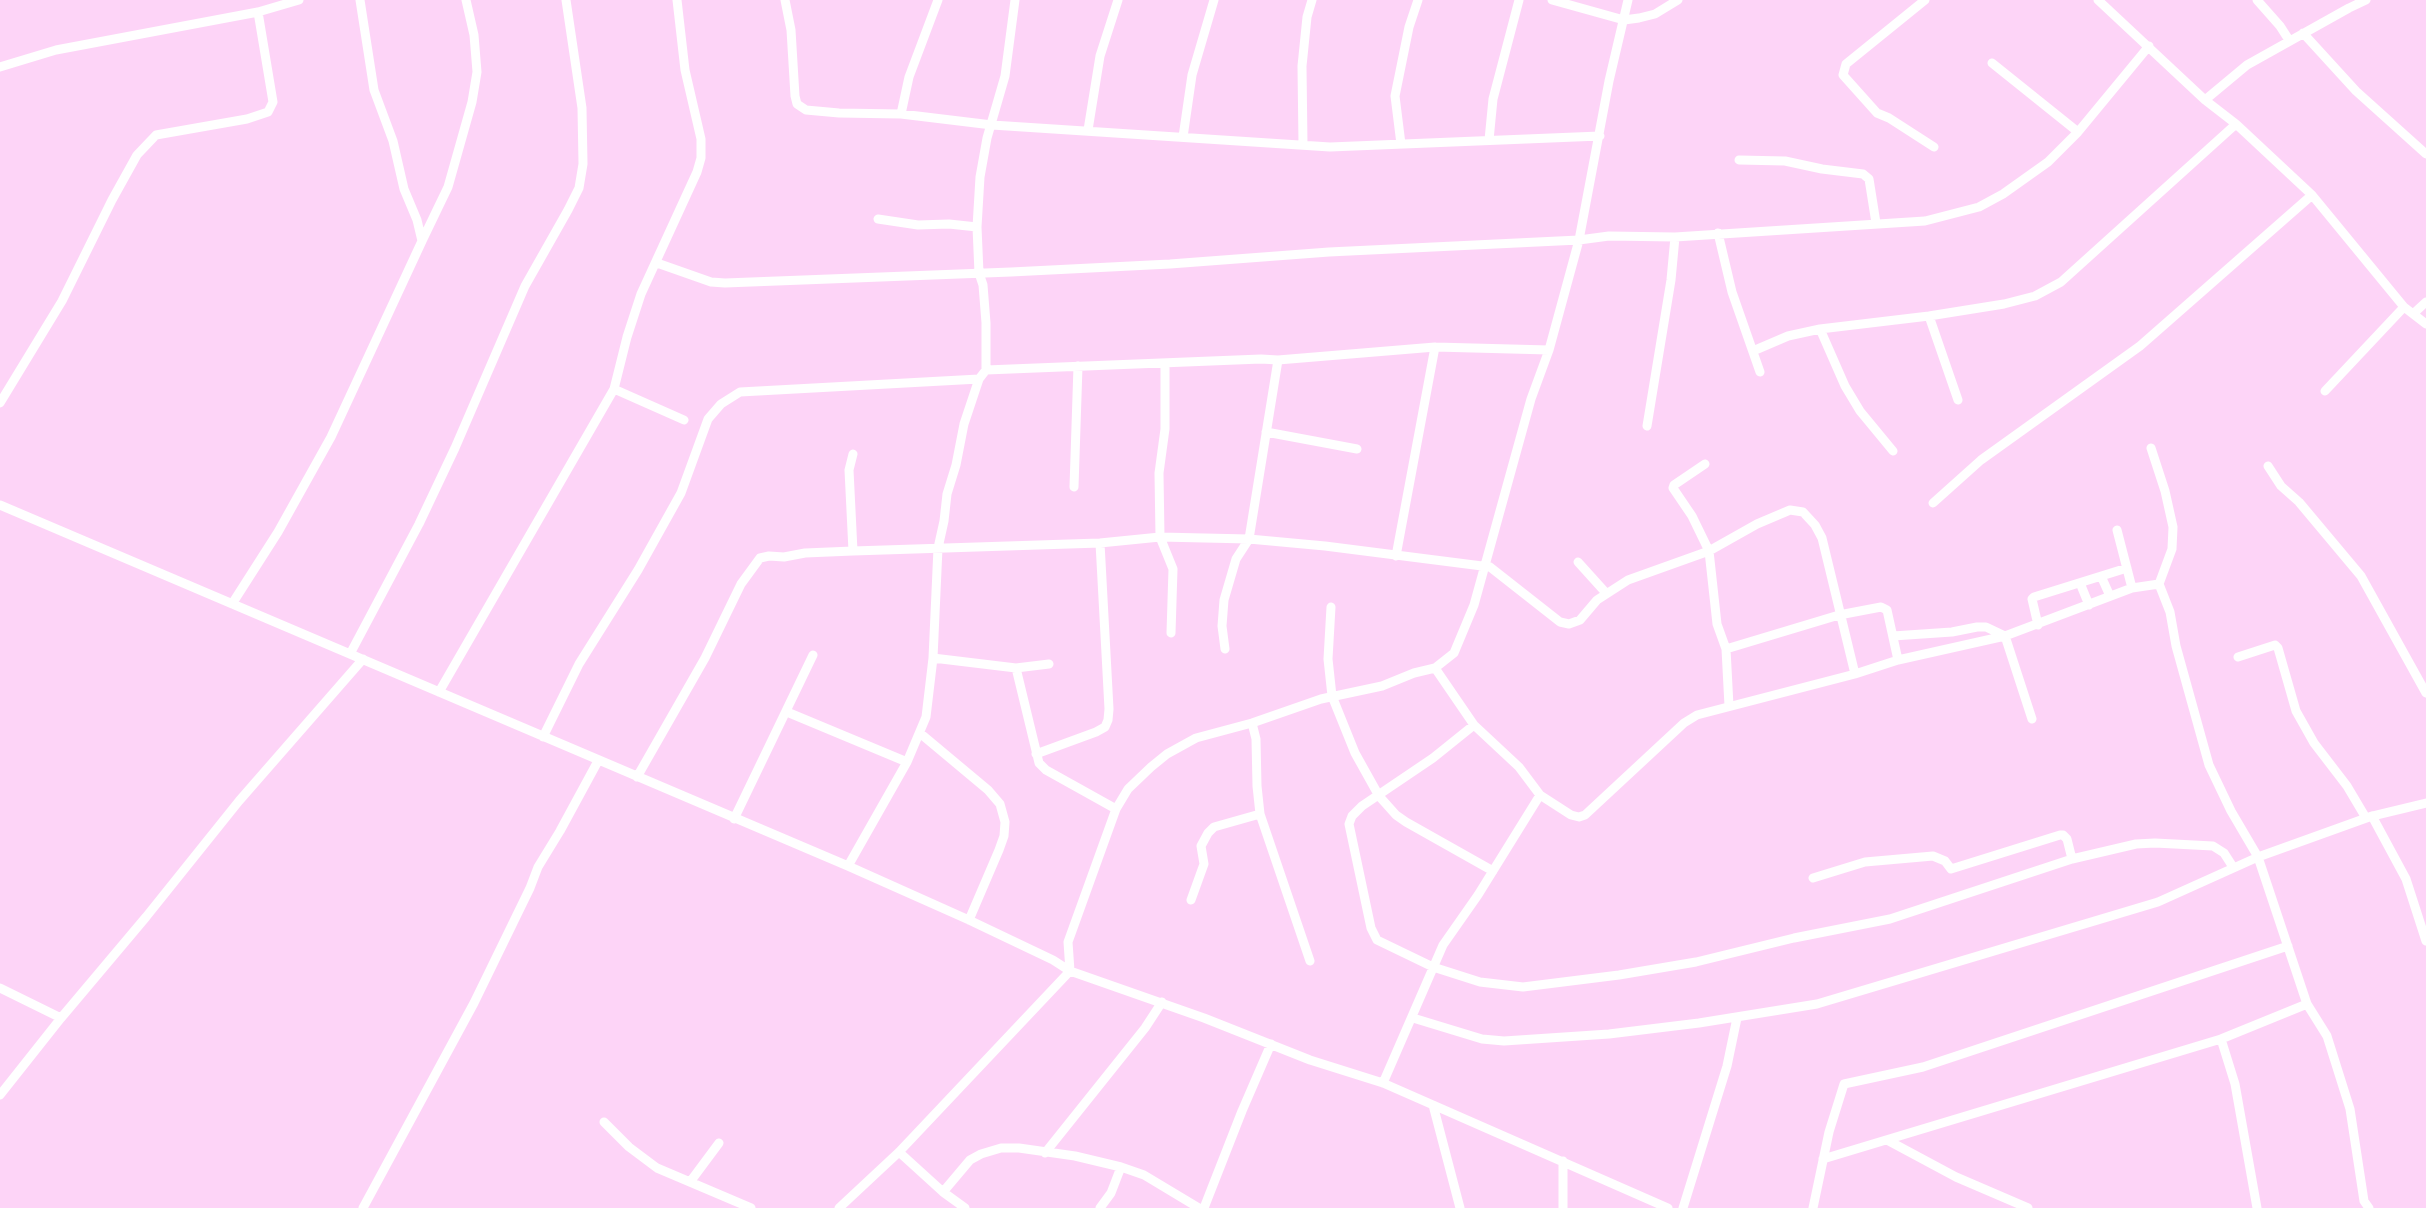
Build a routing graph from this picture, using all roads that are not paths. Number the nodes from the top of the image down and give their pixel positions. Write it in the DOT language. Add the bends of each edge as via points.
graph roads {
  1 [pos="299,0"];
  2 [pos="360,0"];
  3 [pos="466,0"];
  4 [pos="566,0"];
  5 [pos="676,0"];
  6 [pos="785,0"];
  7 [pos="938,0"];
  8 [pos="1015,0"];
  9 [pos="1118,0"];
  10 [pos="1214,0"];
  11 [pos="1312,0"];
  12 [pos="1418,0"];
  13 [pos="1519,0"];
  14 [pos="1552,0"];
  15 [pos="1628,0"];
  16 [pos="1678,0"];
  17 [pos="1925,0"];
  18 [pos="2098,0"];
  19 [pos="2257,0"];
  20 [pos="2366,0"];
  21 [pos="287,2"];
  22 [pos="258,12"];
  23 [pos="1624,20"];
  24 [pos="2303,33"];
  25 [pos="2289,40"];
  26 [pos="2149,46"];
  27 [pos="1992,63"];
  28 [pos="0,67"];
  29 [pos="2205,100"];
  30 [pos="901,114"];
  31 [pos="2236,124"];
  32 [pos="992,125"];
  33 [pos="1088,130"];
  34 [pos="2078,132"];
  35 [pos="1600,136"];
  36 [pos="1183,137"];
  37 [pos="1489,140"];
  38 [pos="1401,144"];
  39 [pos="1303,145"];
  40 [pos="1934,148"];
  41 [pos="2426,154"];
  42 [pos="1738,160"];
  43 [pos="2312,195"];
  44 [pos="878,219"];
  45 [pos="1876,223"];
  46 [pos="977,227"];
  47 [pos="1718,233"];
  48 [pos="1675,237"];
  49 [pos="422,240"];
  50 [pos="1579,240"];
  51 [pos="657,263"];
  52 [pos="979,273"];
  53 [pos="2426,302"];
  54 [pos="2404,307"];
  55 [pos="2414,314"];
  56 [pos="1929,316"];
  57 [pos="2426,324"];
  58 [pos="1820,329"];
  59 [pos="1435,347"];
  60 [pos="1549,350"];
  61 [pos="1753,351"];
  62 [pos="1278,360"];
  63 [pos="1165,363"];
  64 [pos="1078,366"];
  65 [pos="986,370"];
  66 [pos="1760,372"];
  67 [pos="979,379"];
  68 [pos="614,389"];
  69 [pos="2325,391"];
  70 [pos="1958,400"];
  71 [pos="0,403"];
  72 [pos="684,420"];
  73 [pos="1647,426"];
  74 [pos="1266,432"];
  75 [pos="2150,448"];
  76 [pos="1357,449"];
  77 [pos="1893,452"];
  78 [pos="854,454"];
  79 [pos="1705,464"];
  80 [pos="2268,466"];
  81 [pos="1074,487"];
  82 [pos="1933,504"];
  83 [pos="0,505"];
  84 [pos="2117,530"];
  85 [pos="1160,537"];
  86 [pos="1249,538"];
  87 [pos="1100,543"];
  88 [pos="938,548"];
  89 [pos="853,551"];
  90 [pos="1709,552"];
  91 [pos="1396,556"];
  92 [pos="1578,562"];
  93 [pos="1486,566"];
  94 [pos="2127,568"];
  95 [pos="2101,576"];
  96 [pos="2080,583"];
  97 [pos="2160,584"];
  98 [pos="2132,588"];
  99 [pos="1606,593"];
  100 [pos="2110,596"];
  101 [pos="232,604"];
  102 [pos="2089,605"];
  103 [pos="1331,607"];
  104 [pos="1839,615"];
  105 [pos="2038,625"];
  106 [pos="1952,632"];
  107 [pos="1171,633"];
  108 [pos="1893,636"];
  109 [pos="2005,636"];
  110 [pos="1956,646"];
  111 [pos="1225,649"];
  112 [pos="1726,649"];
  113 [pos="350,654"];
  114 [pos="814,655"];
  115 [pos="2238,657"];
  116 [pos="933,658"];
  117 [pos="363,659"];
  118 [pos="1898,660"];
  119 [pos="1049,664"];
  120 [pos="1016,668"];
  121 [pos="1435,668"];
  122 [pos="1855,674"];
  123 [pos="439,692"];
  124 [pos="2426,693"];
  125 [pos="1332,696"];
  126 [pos="1729,706"];
  127 [pos="786,712"];
  128 [pos="2032,719"];
  129 [pos="1252,722"];
  130 [pos="1474,725"];
  131 [pos="920,734"];
  132 [pos="543,737"];
  133 [pos="1036,754"];
  134 [pos="598,761"];
  135 [pos="907,762"];
  136 [pos="637,777"];
  137 [pos="1540,795"];
  138 [pos="1379,796"];
  139 [pos="2426,803"];
  140 [pos="1116,809"];
  141 [pos="1260,814"];
  142 [pos="2369,817"];
  143 [pos="734,819"];
  144 [pos="2258,857"];
  145 [pos="2072,859"];
  146 [pos="848,866"];
  147 [pos="2233,867"];
  148 [pos="1493,871"];
  149 [pos="1813,878"];
  150 [pos="1191,900"];
  151 [pos="969,920"];
  152 [pos="2426,941"];
  153 [pos="2288,946"];
  154 [pos="1310,961"];
  155 [pos="1433,967"];
  156 [pos="1070,971"];
  157 [pos="0,988"];
  158 [pos="1162,1002"];
  159 [pos="2308,1004"];
  160 [pos="61,1018"];
  161 [pos="1413,1018"];
  162 [pos="1737,1018"];
  163 [pos="2221,1039"];
  164 [pos="1271,1044"];
  165 [pos="1383,1083"];
  166 [pos="0,1095"];
  167 [pos="1433,1105"];
  168 [pos="604,1122"];
  169 [pos="1887,1140"];
  170 [pos="719,1144"];
  171 [pos="899,1152"];
  172 [pos="1045,1153"];
  173 [pos="1824,1159"];
  174 [pos="1562,1161"];
  175 [pos="1121,1167"];
  176 [pos="690,1182"];
  177 [pos="943,1192"];
  178 [pos="363,1208"];
  179 [pos="751,1208"];
  180 [pos="840,1208"];
  181 [pos="964,1208"];
  182 [pos="1100,1208"];
  183 [pos="1199,1208"];
  184 [pos="1204,1208"];
  185 [pos="1460,1208"];
  186 [pos="1564,1208"];
  187 [pos="1668,1208"];
  188 [pos="1683,1208"];
  189 [pos="1813,1208"];
  190 [pos="2028,1208"];
  191 [pos="2257,1208"];
  192 [pos="2369,1208"];
  1 -- 21 [label="street"];
  2 -- 49 [label="street" via="374,90 393,141 404,189 418,220"];
  3 -- 49 [label="street" via="472,19 477,72 472,102 448,187"];
  4 -- 113 [label="street" via="582,108 583,164 579,188 525,286 447,465"];
  5 -- 51 [label="street" via="685,70 701,139 701,158 690,191"];
  6 -- 30 [label="street" via="797,104 806,110"];
  7 -- 30 [label="street" via="909,77"];
  8 -- 32 [label="street" via="1005,76"];
  9 -- 33 [label="street" via="1100,56"];
  10 -- 36 [label="street" via="1192,75"];
  11 -- 39 [label="street" via="1302,66"];
  12 -- 38 [label="street" via="1408,27 1395,96"];
  13 -- 37 [label="street" via="1493,99"];
  14 -- 23 [label="street"];
  15 -- 23 [label="street"];
  16 -- 23 [label="street" via="1654,14"];
  17 -- 40 [label="street" via="1846,64 1844,75 1877,113"];
  18 -- 26 [label="street"];
  19 -- 25 [label="street"];
  20 -- 24 [label="street"];
  21 -- 22 [label="street"];
  22 -- 28 [label="street" via="56,50"];
  22 -- 71 [label="street" via="273,102 268,112 247,119 156,135 137,155 62,301"];
  23 -- 35 [label="street"];
  24 -- 25 [label="street"];
  24 -- 41 [label="street" via="2356,90"];
  25 -- 29 [label="street" via="2247,65"];
  26 -- 29 [label="street"];
  26 -- 34 [label="street"];
  27 -- 34 [label="street"];
  29 -- 31 [label="street"];
  30 -- 32 [label="street"];
  31 -- 43 [label="street"];
  31 -- 56 [label="street" via="2061,282 2035,296 2004,304"];
  32 -- 33 [label="street"];
  32 -- 46 [label="street" via="980,177"];
  33 -- 36 [label="street"];
  34 -- 45 [label="street" via="2048,162 2004,194 1979,207 1925,221"];
  35 -- 37 [label="street"];
  35 -- 50 [label="street"];
  36 -- 39 [label="street"];
  37 -- 38 [label="street"];
  38 -- 39 [label="street"];
  42 -- 45 [label="street" via="1785,161 1864,174 1870,179"];
  43 -- 54 [label="street"];
  43 -- 82 [label="street" via="2140,346 1981,460"];
  44 -- 46 [label="street" via="918,225"];
  45 -- 47 [label="street"];
  46 -- 52 [label="street"];
  47 -- 48 [label="street"];
  47 -- 61 [label="street" via="1732,292"];
  48 -- 50 [label="street" via="1610,236"];
  48 -- 73 [label="street"];
  49 -- 101 [label="street" via="331,437 278,532"];
  50 -- 52 [label="street"];
  50 -- 60 [label="street"];
  51 -- 52 [label="street" via="711,282 725,283"];
  51 -- 68 [label="street" via="641,294"];
  52 -- 65 [label="street" via="986,323"];
  53 -- 55 [label="street"];
  54 -- 55 [label="street"];
  54 -- 69 [label="street"];
  55 -- 57 [label="street"];
  56 -- 58 [label="street"];
  56 -- 70 [label="street"];
  58 -- 61 [label="street" via="1788,336"];
  58 -- 77 [label="street" via="1845,386 1860,411"];
  59 -- 60 [label="street"];
  59 -- 62 [label="street"];
  59 -- 91 [label="street"];
  60 -- 93 [label="street" via="1531,399"];
  61 -- 66 [label="street"];
  62 -- 63 [label="street"];
  62 -- 74 [label="street"];
  63 -- 64 [label="street"];
  63 -- 85 [label="street" via="1166,429 1159,473"];
  64 -- 65 [label="street"];
  64 -- 81 [label="street"];
  65 -- 67 [label="street"];
  67 -- 88 [label="street" via="947,494"];
  67 -- 132 [label="street" via="740,392 721,404 708,419 682,493 579,664"];
  68 -- 72 [label="street"];
  68 -- 123 [label="street"];
  74 -- 76 [label="street"];
  74 -- 86 [label="street"];
  75 -- 97 [label="street" via="2165,491 2173,534 2172,549"];
  78 -- 89 [label="street" via="849,470"];
  79 -- 90 [label="street" via="1673,488 1695,522"];
  80 -- 124 [label="street" via="2281,486 2299,502 2361,576"];
  83 -- 101 [label="street"];
  84 -- 94 [label="street"];
  85 -- 86 [label="street"];
  85 -- 87 [label="street"];
  85 -- 107 [label="street" via="1173,569"];
  86 -- 91 [label="street"];
  86 -- 111 [label="street" via="1236,559 1224,600 1222,626"];
  87 -- 88 [label="street"];
  87 -- 133 [label="street" via="1108,720 1105,727 1096,732"];
  88 -- 89 [label="street"];
  88 -- 116 [label="street"];
  89 -- 136 [label="street" via="760,558 741,584 705,658"];
  90 -- 99 [label="street" via="1628,580"];
  90 -- 104 [label="street" via="1781,512 1802,512 1816,525 1822,538"];
  90 -- 112 [label="street" via="1717,624"];
  91 -- 93 [label="street"];
  92 -- 99 [label="street"];
  93 -- 99 [label="street" via="1560,622 1569,624 1580,620"];
  93 -- 121 [label="street" via="1454,653"];
  94 -- 95 [label="street"];
  94 -- 98 [label="street"];
  95 -- 96 [label="street"];
  95 -- 100 [label="street"];
  96 -- 102 [label="street"];
  96 -- 105 [label="street" via="2032,599"];
  97 -- 98 [label="street"];
  97 -- 144 [label="street" via="2210,765 2231,811"];
  98 -- 100 [label="street"];
  100 -- 102 [label="street"];
  101 -- 113 [label="street"];
  102 -- 105 [label="street"];
  103 -- 125 [label="street" via="1328,659"];
  104 -- 108 [label="street" via="1881,607 1887,610"];
  104 -- 112 [label="street"];
  104 -- 122 [label="street"];
  105 -- 109 [label="street"];
  106 -- 108 [label="street"];
  106 -- 109 [label="street" via="1986,627"];
  106 -- 110 [label="street"];
  108 -- 118 [label="street"];
  109 -- 110 [label="street"];
  109 -- 128 [label="street"];
  110 -- 118 [label="street"];
  112 -- 126 [label="street"];
  113 -- 117 [label="street"];
  114 -- 127 [label="street"];
  115 -- 142 [label="street" via="2274,645 2278,648 2296,711 2314,743"];
  116 -- 120 [label="street"];
  116 -- 131 [label="street" via="926,717"];
  117 -- 123 [label="street"];
  117 -- 160 [label="street" via="239,801"];
  118 -- 122 [label="street"];
  119 -- 120 [label="street"];
  120 -- 133 [label="street"];
  121 -- 125 [label="street" via="1414,672 1382,686"];
  121 -- 130 [label="street"];
  122 -- 126 [label="street"];
  123 -- 132 [label="street"];
  125 -- 129 [label="street"];
  125 -- 138 [label="street" via="1355,753"];
  126 -- 137 [label="street" via="1698,715 1684,723 1585,815 1571,815"];
  127 -- 135 [label="street"];
  127 -- 143 [label="street"];
  129 -- 140 [label="street" via="1196,738 1167,754 1128,789"];
  129 -- 141 [label="street" via="1256,739 1256,786"];
  130 -- 137 [label="street" via="1519,767"];
  130 -- 138 [label="street"];
  131 -- 135 [label="street"];
  131 -- 151 [label="street" via="988,790 1000,804 1005,822 999,850"];
  132 -- 134 [label="street"];
  133 -- 140 [label="street" via="1046,770"];
  134 -- 136 [label="street"];
  134 -- 178 [label="street" via="538,867 474,1003"];
  135 -- 146 [label="street"];
  136 -- 143 [label="street"];
  137 -- 148 [label="street"];
  138 -- 148 [label="street" via="1401,819"];
  138 -- 155 [label="street" via="1352,816 1349,824 1373,935 1377,940"];
  139 -- 142 [label="street"];
  140 -- 156 [label="street" via="1068,942"];
  141 -- 150 [label="street" via="1214,827 1208,833 1200,846 1204,864"];
  141 -- 154 [label="street"];
  142 -- 144 [label="street"];
  142 -- 152 [label="street" via="2406,879"];
  143 -- 146 [label="street"];
  144 -- 147 [label="street"];
  144 -- 153 [label="street"];
  145 -- 147 [label="street" via="2136,844 2195,844 2213,846 2224,853"];
  145 -- 149 [label="street" via="2067,839 2060,835 1952,869 1945,861 1933,856 1865,862"];
  145 -- 155 [label="street" via="1890,919 1696,962 1523,987 1480,982"];
  146 -- 151 [label="street"];
  147 -- 162 [label="street" via="2158,902 1817,1004"];
  148 -- 155 [label="street"];
  151 -- 156 [label="street"];
  153 -- 159 [label="street"];
  153 -- 173 [label="street" via="1923,1067 1844,1084"];
  155 -- 161 [label="street"];
  156 -- 158 [label="street"];
  156 -- 171 [label="street"];
  157 -- 160 [label="street"];
  158 -- 164 [label="street"];
  158 -- 172 [label="street"];
  159 -- 163 [label="street"];
  159 -- 192 [label="street" via="2327,1036 2350,1110 2364,1201"];
  160 -- 166 [label="street"];
  161 -- 162 [label="street" via="1482,1039 1504,1041 1601,1035"];
  161 -- 165 [label="street"];
  162 -- 188 [label="street" via="1727,1066"];
  163 -- 169 [label="street"];
  163 -- 191 [label="street" via="2235,1084"];
  164 -- 165 [label="street"];
  164 -- 184 [label="street"];
  165 -- 167 [label="street"];
  167 -- 174 [label="street"];
  167 -- 185 [label="street"];
  168 -- 176 [label="street" via="629,1147 658,1168"];
  169 -- 173 [label="street"];
  169 -- 190 [label="street" via="1956,1177"];
  170 -- 176 [label="street"];
  171 -- 177 [label="street"];
  171 -- 180 [label="street"];
  172 -- 175 [label="street"];
  172 -- 177 [label="street" via="1001,1148 981,1154 963,1166"];
  173 -- 189 [label="street"];
  174 -- 186 [label="street"];
  174 -- 187 [label="street"];
  175 -- 182 [label="street" via="1111,1193"];
  175 -- 183 [label="street" via="1144,1175"];
  176 -- 179 [label="street"];
  177 -- 181 [label="street"];
}
